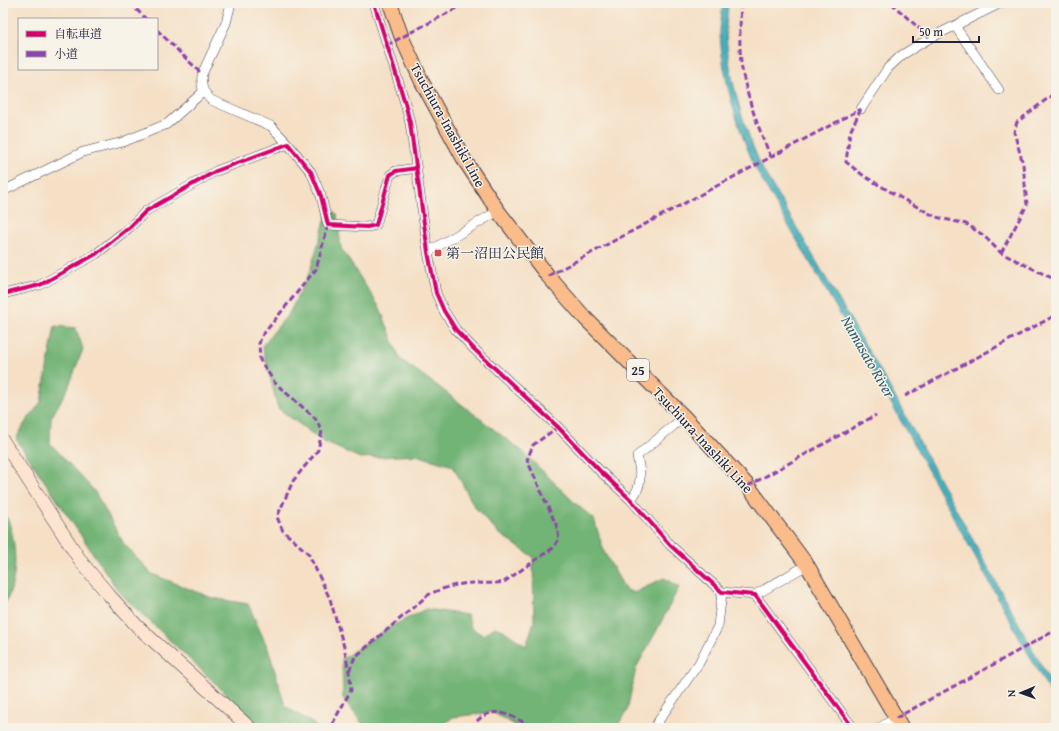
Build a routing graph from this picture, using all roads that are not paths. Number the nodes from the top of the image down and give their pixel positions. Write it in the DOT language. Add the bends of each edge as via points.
graph roads {
  1 [pos="231,3"];
  2 [pos="374,3"];
  3 [pos="390,3"];
  4 [pos="1001,3"];
  5 [pos="955,26"];
  6 [pos="999,90"];
  7 [pos="203,92"];
  8 [pos="861,109"];
  9 [pos="288,144"];
  10 [pos="417,168"];
  11 [pos="3,191"];
  12 [pos="498,211"];
  13 [pos="428,252"];
  14 [pos="3,294"];
  15 [pos="684,417"];
  16 [pos="3,441"];
  17 [pos="631,500"];
  18 [pos="807,565"];
  19 [pos="722,592"];
  20 [pos="755,595"];
  21 [pos="899,723"];
  22 [pos="250,728"];
  23 [pos="662,728"];
  24 [pos="853,728"];
  25 [pos="880,728"];
  1 -- 7 [label="street" via="226,23 202,74"];
  2 -- 10 [label="street" via="405,103"];
  3 -- 12 [label="main road, Tsuchiura-Inashiki Line / 25" via="402,38 422,82 465,161"];
  4 -- 5 [label="street"];
  5 -- 6 [label="street"];
  5 -- 8 [label="street" via="902,55 888,68"];
  7 -- 9 [label="street" via="211,100 271,126"];
  7 -- 11 [label="street" via="167,124 123,142 83,152"];
  9 -- 10 [label="street" via="311,172 321,196 328,225 376,225 390,175 396,171"];
  9 -- 14 [label="street" via="216,171 146,211 96,254 40,285"];
  10 -- 13 [label="street"];
  12 -- 13 [label="street"];
  12 -- 15 [label="main road, Tsuchiura-Inashiki Line / 25" via="548,276 585,318"];
  13 -- 17 [label="street" via="436,293 456,330"];
  15 -- 17 [label="street" via="637,456 641,474 638,491"];
  15 -- 18 [label="main road, Tsuchiura-Inashiki Line / 25" via="748,486"];
  16 -- 22 [label="street" via="78,557 109,595 137,626"];
  17 -- 19 [label="street" via="670,545"];
  18 -- 20 [label="street"];
  18 -- 21 [label="main road, Tsuchiura-Inashiki Line / 25"];
  19 -- 20 [label="street"];
  19 -- 23 [label="street" via="718,626 699,663 657,723"];
  20 -- 24 [label="street"];
  21 -- 25 [label="street"];
}
